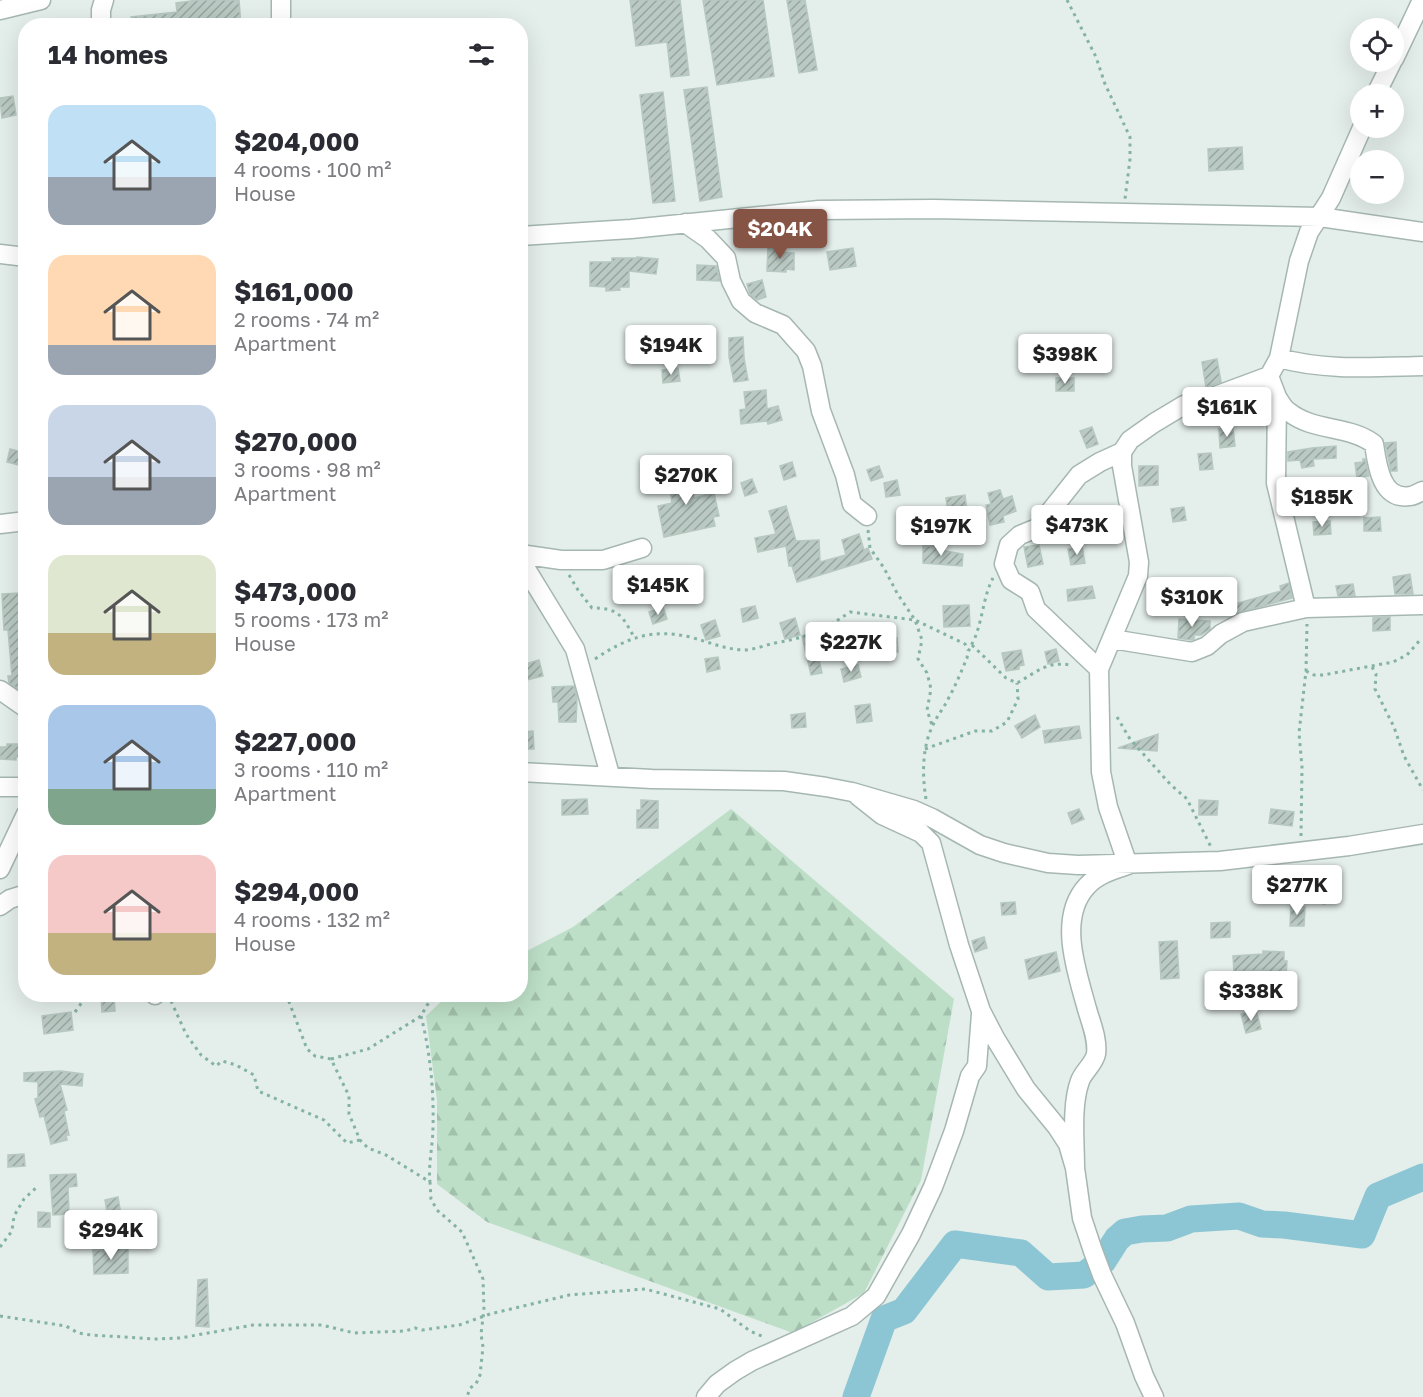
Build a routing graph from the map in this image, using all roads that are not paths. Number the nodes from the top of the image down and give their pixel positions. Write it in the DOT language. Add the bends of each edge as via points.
graph roads {
  1 [pos="41,0"];
  2 [pos="104,0"];
  3 [pos="281,0"];
  4 [pos="1422,0"];
  5 [pos="0,10"];
  6 [pos="100,18"];
  7 [pos="281,18"];
  8 [pos="1404,37"];
  9 [pos="1357,138"];
  10 [pos="1320,217"];
  11 [pos="685,223"];
  12 [pos="1423,232"];
  13 [pos="528,235"];
  14 [pos="0,254"];
  15 [pos="18,256"];
  16 [pos="1279,358"];
  17 [pos="1423,366"];
  18 [pos="1269,376"];
  19 [pos="1277,397"];
  20 [pos="1122,452"];
  21 [pos="1423,491"];
  22 [pos="867,516"];
  23 [pos="18,521"];
  24 [pos="0,524"];
  25 [pos="642,548"];
  26 [pos="528,555"];
  27 [pos="528,572"];
  28 [pos="1423,605"];
  29 [pos="1306,608"];
  30 [pos="1112,639"];
  31 [pos="1099,669"];
  32 [pos="0,690"];
  33 [pos="18,702"];
  34 [pos="528,772"];
  35 [pos="610,775"];
  36 [pos="18,787"];
  37 [pos="0,788"];
  38 [pos="852,792"];
  39 [pos="18,831"];
  40 [pos="1423,834"];
  41 [pos="1128,865"];
  42 [pos="0,869"];
  43 [pos="18,896"];
  44 [pos="0,906"];
  45 [pos="981,1011"];
  46 [pos="977,1066"];
  47 [pos="1013,1068"];
  48 [pos="1075,1168"];
  49 [pos="705,1397"];
  50 [pos="1154,1397"];
  1 -- 5 [label="street"];
  2 -- 6 [label="street"];
  3 -- 7 [label="street"];
  4 -- 8 [label="street"];
  9 -- 10 [label="street"];
  10 -- 11 [label="street" via="819,210"];
  10 -- 12 [label="street"];
  10 -- 16 [label="street" via="1309,232 1299,261"];
  11 -- 13 [label="street"];
  11 -- 22 [label="street" via="726,258 741,301 755,313 783,325 806,351 852,504"];
  14 -- 15 [label="street"];
  16 -- 17 [label="street" via="1369,368"];
  16 -- 18 [label="street"];
  18 -- 19 [label="street"];
  18 -- 20 [label="street" via="1184,405 1130,440"];
  19 -- 21 [label="street" via="1287,412 1309,424 1363,436 1374,444 1379,476 1388,490 1410,496"];
  19 -- 29 [label="street" via="1276,483"];
  20 -- 30 [label="street" via="1139,562 1138,576"];
  20 -- 31 [label="street" via="1080,475 1037,528 1009,545 1004,564 1011,580 1030,592 1036,609"];
  23 -- 24 [label="street"];
  25 -- 26 [label="street" via="603,560"];
  27 -- 35 [label="street" via="572,642"];
  28 -- 29 [label="street"];
  29 -- 30 [label="street" via="1243,622 1192,652"];
  30 -- 31 [label="street"];
  31 -- 41 [label="street" via="1101,772 1108,807"];
  32 -- 33 [label="street"];
  34 -- 35 [label="street"];
  35 -- 38 [label="street" via="784,781"];
  36 -- 37 [label="street"];
  38 -- 41 [label="street" via="932,818 980,844 1029,860"];
  38 -- 45 [label="street" via="882,815 921,833 931,843"];
  39 -- 42 [label="street"];
  40 -- 41 [label="street" via="1299,853"];
  41 -- 48 [label="street" via="1106,872 1088,885 1077,899 1072,918 1075,965 1096,1038 1096,1056 1080,1080 1076,1101"];
  43 -- 44 [label="street"];
  45 -- 46 [label="street"];
  45 -- 47 [label="street"];
  46 -- 47 [label="street" via="996,1063"];
  46 -- 49 [label="street" via="970,1076 933,1187 876,1296 852,1316 735,1371"];
  47 -- 48 [label="street" via="1068,1144"];
  48 -- 50 [label="street" via="1082,1218 1093,1251"];
}
